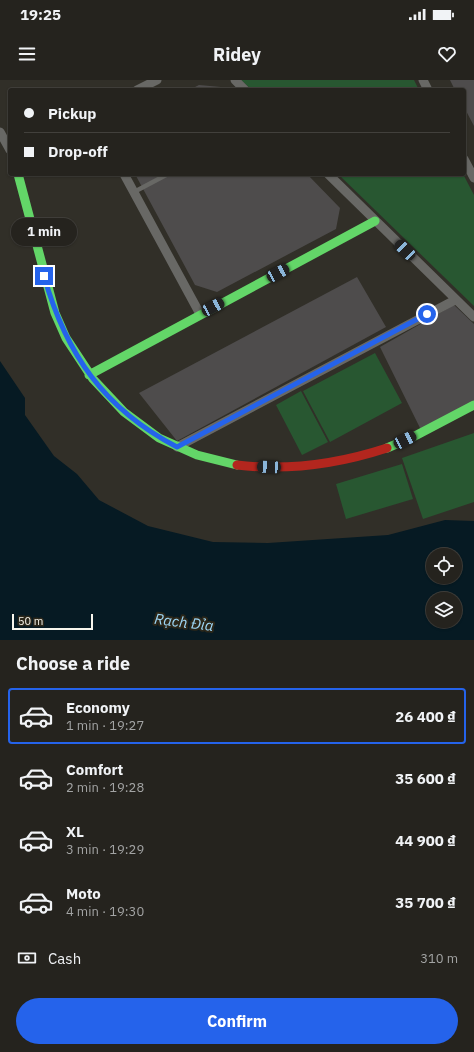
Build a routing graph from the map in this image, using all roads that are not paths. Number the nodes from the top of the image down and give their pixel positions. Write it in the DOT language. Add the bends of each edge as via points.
graph roads {
  1 [pos="157,80"];
  2 [pos="235,80"];
  3 [pos="141,88"];
  4 [pos="242,88"];
  5 [pos="0,132"];
  6 [pos="8,146"];
  7 [pos="466,163"];
  8 [pos="19,176"];
  9 [pos="125,176"];
  10 [pos="164,176"];
  11 [pos="330,176"];
  12 [pos="474,178"];
  13 [pos="134,192"];
  14 [pos="375,221"];
  15 [pos="455,300"];
  16 [pos="200,314"];
  17 [pos="474,317"];
  18 [pos="89,375"];
  19 [pos="474,405"];
  20 [pos="177,447"];
  1 -- 3 [label="street"];
  2 -- 4 [label="street"];
  5 -- 6 [label="street"];
  7 -- 12 [label="street"];
  8 -- 18 [label="street" via="52,304 66,337"];
  9 -- 13 [label="street"];
  10 -- 13 [label="lane"];
  11 -- 14 [label="street"];
  13 -- 16 [label="street"];
  14 -- 15 [label="street"];
  14 -- 16 [label="street"];
  15 -- 17 [label="street"];
  15 -- 20 [label="street"];
  16 -- 18 [label="street"];
  18 -- 20 [label="street" via="106,395 150,434"];
  19 -- 20 [label="street" via="377,452 316,465 280,468 246,466 213,461"];
}
